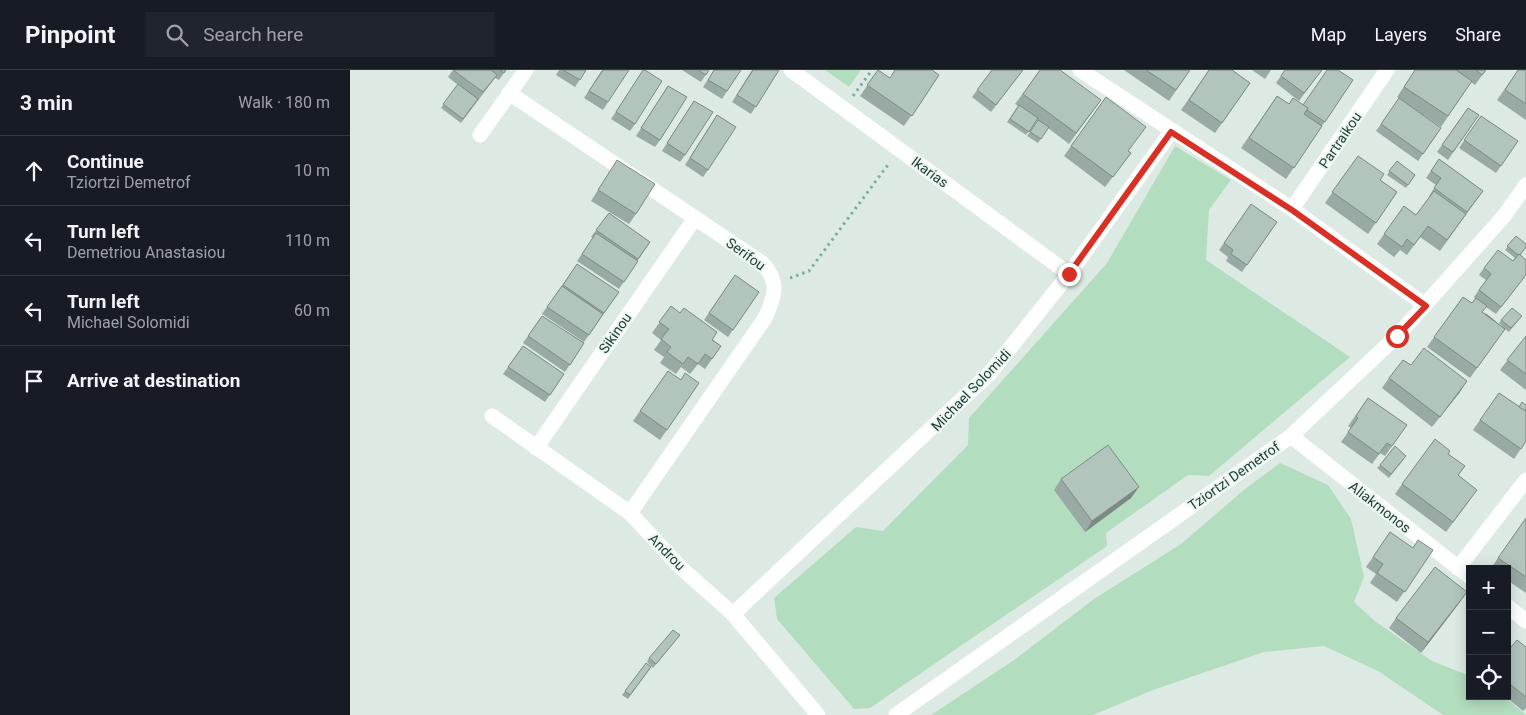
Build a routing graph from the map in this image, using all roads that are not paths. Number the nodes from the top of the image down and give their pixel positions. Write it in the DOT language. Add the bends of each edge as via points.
graph roads {
  1 [pos="526,70"];
  2 [pos="791,70"];
  3 [pos="1080,70"];
  4 [pos="1382,72"];
  5 [pos="509,93"];
  6 [pos="1171,132"];
  7 [pos="480,135"];
  8 [pos="1526,186"];
  9 [pos="1292,210"];
  10 [pos="694,218"];
  11 [pos="1069,274"];
  12 [pos="1426,306"];
  13 [pos="492,416"];
  14 [pos="1291,436"];
  15 [pos="536,448"];
  16 [pos="1526,480"];
  17 [pos="630,513"];
  18 [pos="1464,572"];
  19 [pos="1511,609"];
  20 [pos="733,614"];
  21 [pos="1526,621"];
  22 [pos="818,715"];
  23 [pos="896,715"];
  1 -- 5 [label="street"];
  2 -- 11 [label="street, Ikarias"];
  3 -- 6 [label="street"];
  4 -- 9 [label="street, Partraikou"];
  5 -- 7 [label="street"];
  5 -- 10 [label="street, Serifou"];
  6 -- 9 [label="street"];
  6 -- 11 [label="street, Michael Solomidi"];
  8 -- 12 [label="street, Tziortzi Demetrof"];
  9 -- 12 [label="street"];
  10 -- 15 [label="street, Sikinou"];
  10 -- 17 [label="street, Serifou" via="762,263 769,270 775,292 765,318"];
  11 -- 20 [label="street, Michael Solomidi" via="990,372"];
  12 -- 14 [label="street, Tziortzi Demetrof"];
  13 -- 15 [label="street, Androu"];
  14 -- 18 [label="street, Aliakmonos"];
  14 -- 23 [label="street, Tziortzi Demetrof"];
  15 -- 17 [label="street, Androu"];
  16 -- 18 [label="street"];
  17 -- 20 [label="street, Androu" via="680,567"];
  19 -- 21 [label="street"];
  20 -- 22 [label="street, Androu"];
}
